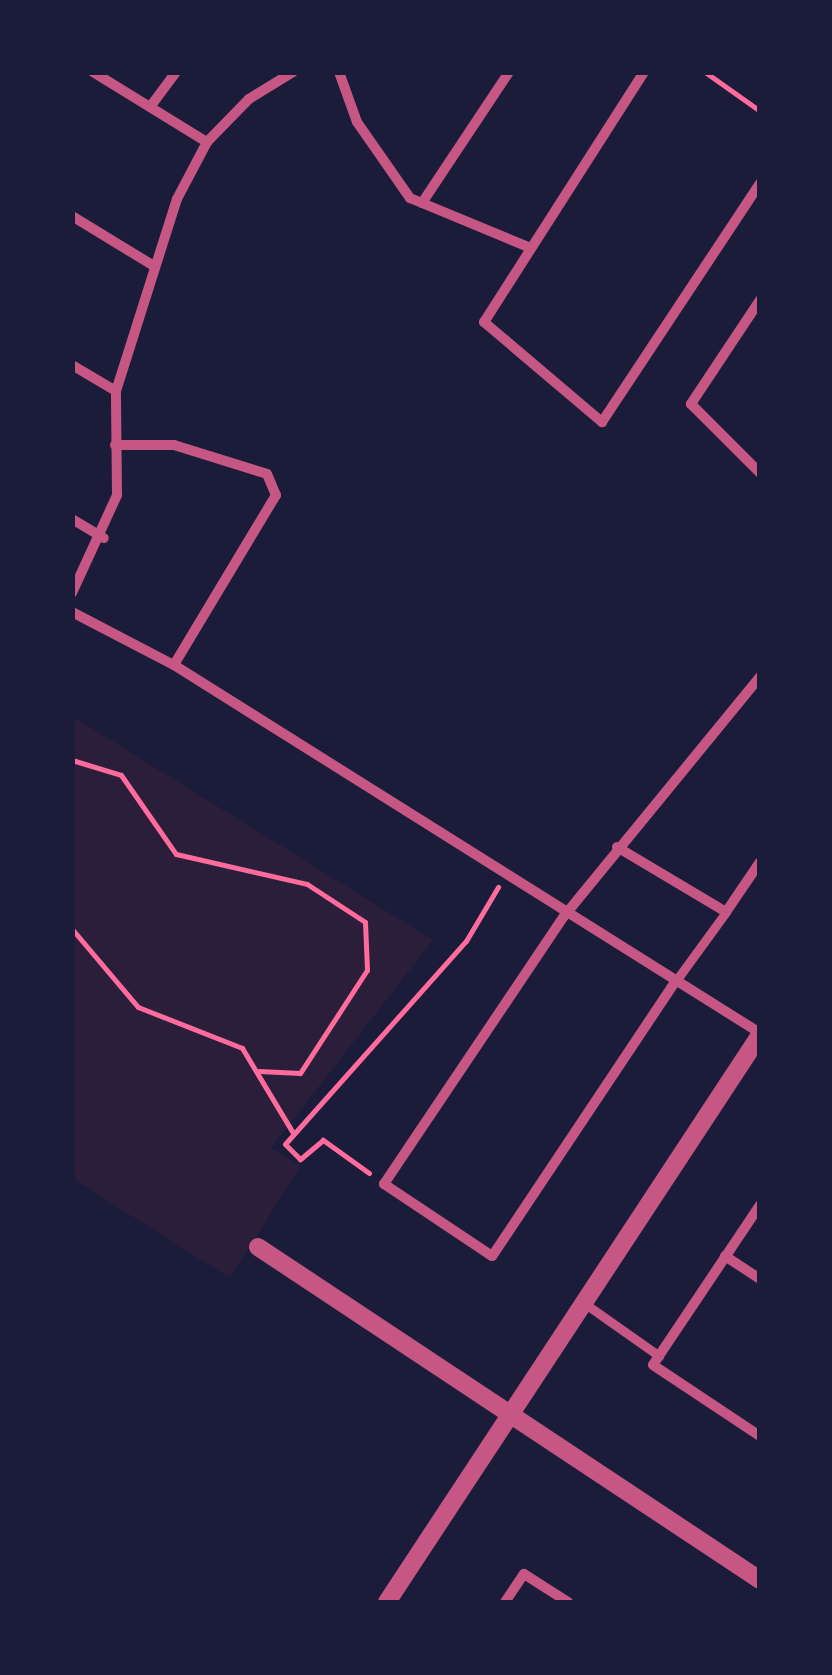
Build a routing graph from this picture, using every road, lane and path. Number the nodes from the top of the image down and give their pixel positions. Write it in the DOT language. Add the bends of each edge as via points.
graph roads {
  1 [pos="94,72"];
  2 [pos="176,72"];
  3 [pos="293,72"];
  4 [pos="339,72"];
  5 [pos="509,72"];
  6 [pos="644,72"];
  7 [pos="705,72"];
  8 [pos="150,107"];
  9 [pos="760,110"];
  10 [pos="207,142"];
  11 [pos="760,183"];
  12 [pos="422,203"];
  13 [pos="72,216"];
  14 [pos="532,248"];
  15 [pos="154,266"];
  16 [pos="760,300"];
  17 [pos="72,365"];
  18 [pos="116,391"];
  19 [pos="115,445"];
  20 [pos="760,472"];
  21 [pos="72,519"];
  22 [pos="104,538"];
  23 [pos="72,593"];
  24 [pos="72,612"];
  25 [pos="174,665"];
  26 [pos="760,677"];
  27 [pos="72,760"];
  28 [pos="617,847"];
  29 [pos="760,862"];
  30 [pos="505,876"];
  31 [pos="726,912"];
  32 [pos="565,915"];
  33 [pos="72,929"];
  34 [pos="675,982"];
  35 [pos="760,1034"];
  36 [pos="259,1071"];
  37 [pos="293,1133"];
  38 [pos="384,1184"];
  39 [pos="760,1205"];
  40 [pos="258,1247"];
  41 [pos="725,1256"];
  42 [pos="760,1278"];
  43 [pos="584,1303"];
  44 [pos="659,1356"];
  45 [pos="511,1414"];
  46 [pos="760,1436"];
  47 [pos="760,1580"];
  48 [pos="387,1602"];
  49 [pos="506,1602"];
  50 [pos="568,1602"];
  1 -- 8 [label="street"];
  2 -- 8 [label="street"];
  3 -- 10 [label="street" via="248,99"];
  4 -- 12 [label="street" via="357,122"];
  5 -- 12 [label="street"];
  6 -- 14 [label="street"];
  7 -- 9 [label="path"];
  8 -- 10 [label="street"];
  10 -- 15 [label="street"];
  11 -- 14 [label="street" via="602,422 484,322"];
  12 -- 14 [label="street"];
  13 -- 15 [label="street"];
  15 -- 18 [label="street"];
  16 -- 20 [label="street" via="691,404"];
  17 -- 18 [label="street"];
  18 -- 19 [label="street"];
  19 -- 22 [label="street" via="117,495"];
  19 -- 25 [label="street" via="174,445 267,474 276,495"];
  21 -- 22 [label="street"];
  22 -- 23 [label="street"];
  24 -- 25 [label="street"];
  25 -- 30 [label="street"];
  26 -- 28 [label="street"];
  27 -- 36 [label="path" via="121,775 176,854 307,884 365,922 367,970 300,1072"];
  28 -- 31 [label="street"];
  28 -- 32 [label="street"];
  29 -- 31 [label="street"];
  30 -- 32 [label="street"];
  30 -- 37 [label="path" via="466,941"];
  31 -- 34 [label="street"];
  32 -- 34 [label="street"];
  32 -- 38 [label="street"];
  33 -- 36 [label="path" via="138,1007 202,1026 242,1048"];
  34 -- 35 [label="street"];
  34 -- 38 [label="street" via="492,1256"];
  35 -- 43 [label="street"];
  36 -- 37 [label="path"];
  37 -- 38 [label="path" via="285,1144 300,1159 323,1140"];
  39 -- 41 [label="street"];
  40 -- 45 [label="street"];
  41 -- 42 [label="street"];
  41 -- 44 [label="street"];
  43 -- 44 [label="street"];
  43 -- 45 [label="street"];
  44 -- 46 [label="street" via="653,1365"];
  45 -- 47 [label="street"];
  45 -- 48 [label="street"];
  49 -- 50 [label="street" via="524,1574"];
}
